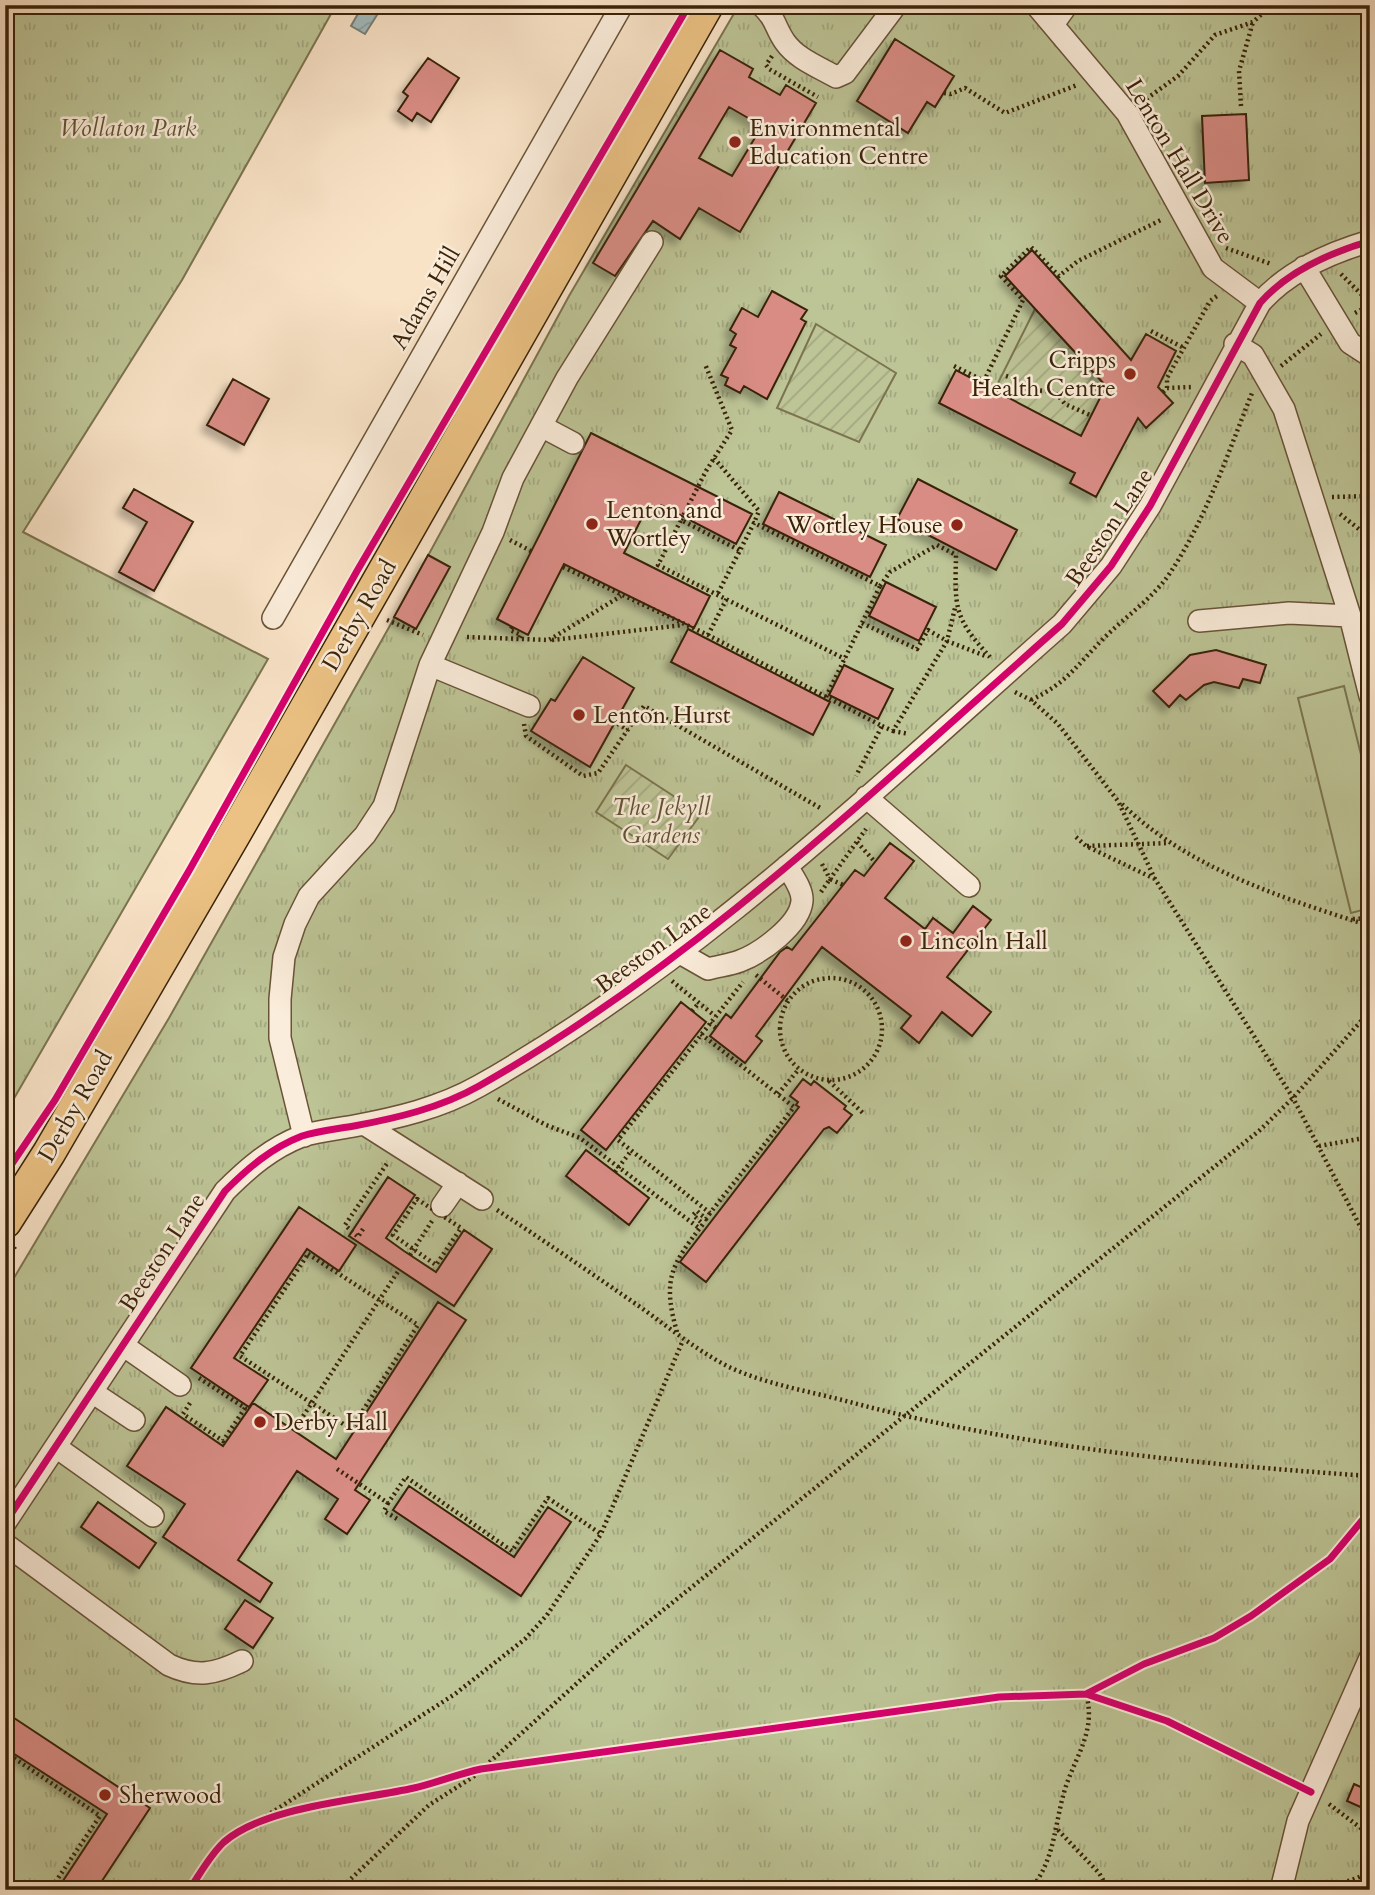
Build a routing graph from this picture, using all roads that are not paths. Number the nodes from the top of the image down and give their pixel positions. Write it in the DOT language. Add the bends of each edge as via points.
graph roads {
  1 [pos="622,5"];
  2 [pos="707,5"];
  3 [pos="761,5"];
  4 [pos="896,5"];
  5 [pos="1036,5"];
  6 [pos="1067,5"];
  7 [pos="1054,23"];
  8 [pos="1370,241"];
  9 [pos="652,242"];
  10 [pos="1304,267"];
  11 [pos="1260,303"];
  12 [pos="1235,344"];
  13 [pos="1370,356"];
  14 [pos="541,426"];
  15 [pos="573,443"];
  16 [pos="1350,616"];
  17 [pos="273,618"];
  18 [pos="1199,621"];
  19 [pos="430,664"];
  20 [pos="1370,696"];
  21 [pos="529,706"];
  22 [pos="859,790"];
  23 [pos="787,866"];
  24 [pos="969,886"];
  25 [pos="680,953"];
  26 [pos="364,1124"];
  27 [pos="304,1136"];
  28 [pos="458,1184"];
  29 [pos="482,1199"];
  30 [pos="440,1209"];
  31 [pos="5,1222"];
  32 [pos="124,1346"];
  33 [pos="182,1386"];
  34 [pos="92,1392"];
  35 [pos="134,1420"];
  36 [pos="56,1447"];
  37 [pos="153,1516"];
  38 [pos="5,1523"];
  39 [pos="5,1544"];
  40 [pos="1370,1658"];
  41 [pos="242,1661"];
  42 [pos="1282,1883"];
  1 -- 17 [label="street, Adams Hill"];
  2 -- 31 [label="highway, Derby Road" via="228,845"];
  3 -- 4 [label="street" via="774,16 786,43 836,77 845,73"];
  5 -- 7 [label="street, Lenton Hall Drive"];
  6 -- 7 [label="street"];
  7 -- 11 [label="street, Lenton Hall Drive" via="1127,113 1213,268"];
  8 -- 10 [label="street, Beeston Lane"];
  9 -- 14 [label="street"];
  10 -- 11 [label="street, Beeston Lane"];
  10 -- 13 [label="street" via="1349,342"];
  11 -- 12 [label="street, Beeston Lane"];
  12 -- 16 [label="street" via="1253,355 1284,409"];
  12 -- 22 [label="street, Beeston Lane" via="1172,468 1111,566 1010,680"];
  14 -- 15 [label="street"];
  14 -- 19 [label="street"];
  16 -- 18 [label="street" via="1289,612"];
  16 -- 20 [label="street"];
  19 -- 21 [label="street"];
  19 -- 27 [label="street" via="384,806 365,835 309,896 284,957 281,1038"];
  22 -- 23 [label="street, Beeston Lane"];
  22 -- 24 [label="street"];
  23 -- 25 [label="street, Beeston Lane"];
  23 -- 25 [label="street" via="801,893 798,913 767,943 739,962 708,969"];
  25 -- 26 [label="street, Beeston Lane" via="604,1008 478,1087 435,1107"];
  26 -- 27 [label="street, Beeston Lane"];
  26 -- 28 [label="street"];
  27 -- 32 [label="street, Beeston Lane" via="274,1149 225,1191"];
  28 -- 29 [label="street"];
  28 -- 30 [label="street"];
  32 -- 33 [label="street"];
  32 -- 34 [label="street, Beeston Lane"];
  34 -- 35 [label="street"];
  34 -- 36 [label="street, Beeston Lane"];
  36 -- 37 [label="street"];
  36 -- 38 [label="street, Beeston Lane"];
  39 -- 41 [label="street" via="169,1665 188,1674 206,1675"];
  40 -- 42 [label="street" via="1298,1821"];
}
